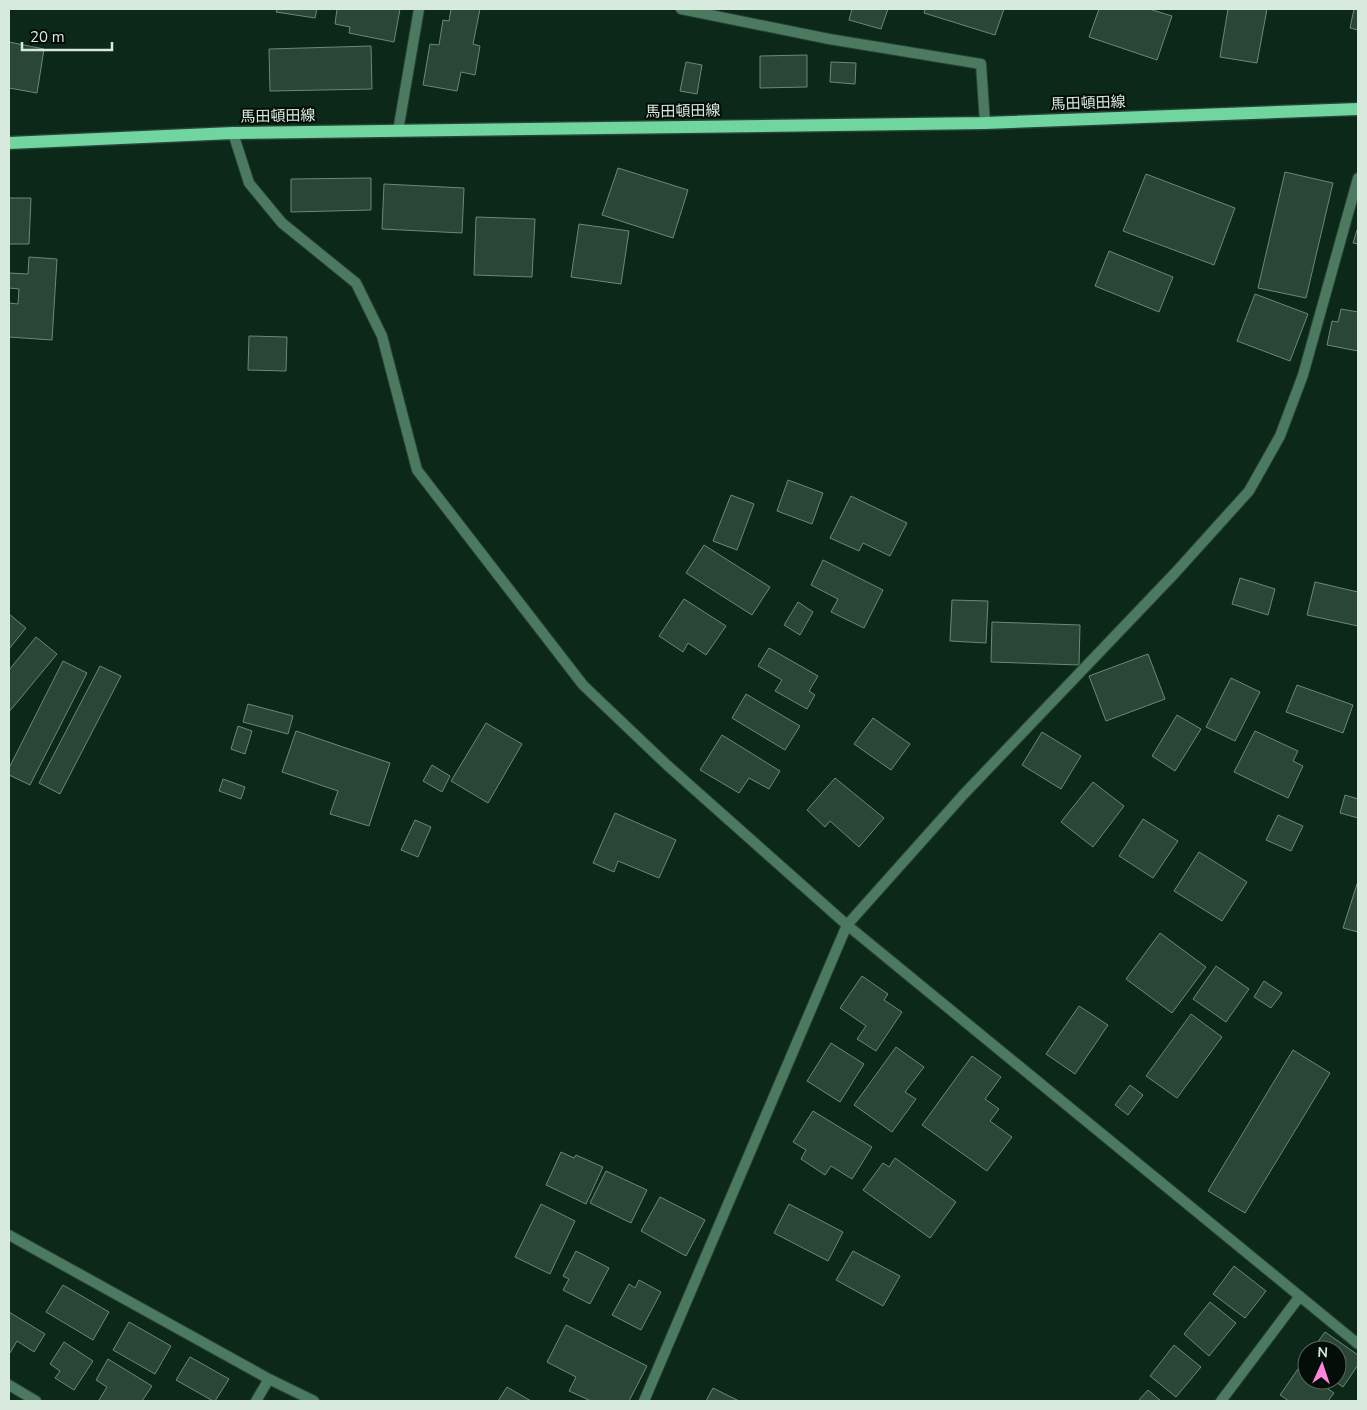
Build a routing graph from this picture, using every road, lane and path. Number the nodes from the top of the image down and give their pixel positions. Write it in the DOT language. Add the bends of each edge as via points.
graph roads {
  1 [pos="419,9"];
  2 [pos="681,9"];
  3 [pos="1358,109"];
  4 [pos="985,123"];
  5 [pos="398,131"];
  6 [pos="234,132"];
  7 [pos="9,142"];
  8 [pos="1358,178"];
  9 [pos="847,925"];
  10 [pos="9,1235"];
  11 [pos="1300,1296"];
  12 [pos="1358,1344"];
  13 [pos="269,1379"];
  14 [pos="9,1385"];
  15 [pos="36,1401"];
  16 [pos="256,1401"];
  17 [pos="314,1401"];
  18 [pos="644,1401"];
  19 [pos="1221,1401"];
  1 -- 5 [label="street"];
  2 -- 4 [label="street" via="829,39 981,64"];
  3 -- 4 [label="main road, 馬田頓田線"];
  4 -- 5 [label="main road, 馬田頓田線"];
  5 -- 6 [label="main road, 馬田頓田線"];
  6 -- 7 [label="main road, 馬田頓田線"];
  6 -- 9 [label="street" via="249,183 282,223 356,283 382,336 417,470 583,685"];
  8 -- 9 [label="street" via="1303,375 1280,436 1249,491 964,794"];
  9 -- 11 [label="street"];
  9 -- 18 [label="street"];
  10 -- 13 [label="street"];
  11 -- 12 [label="street"];
  11 -- 19 [label="street"];
  13 -- 16 [label="street"];
  13 -- 17 [label="street"];
  14 -- 15 [label="street"];
}
